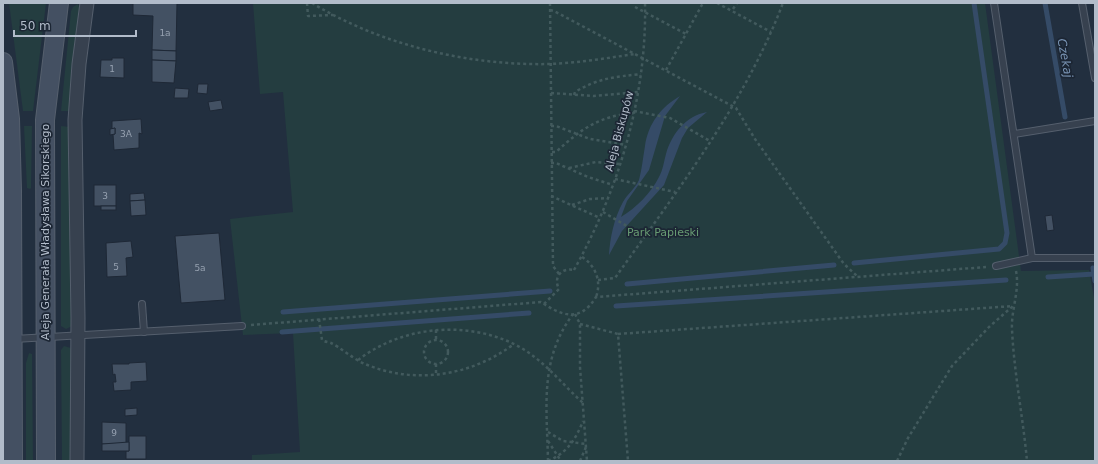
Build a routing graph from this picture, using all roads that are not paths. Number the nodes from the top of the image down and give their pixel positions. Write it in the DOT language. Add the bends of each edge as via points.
graph roads {
  1 [pos="59,3"];
  2 [pos="87,3"];
  3 [pos="994,3"];
  4 [pos="1082,3"];
  5 [pos="3,62"];
  6 [pos="1095,78"];
  7 [pos="1095,121"];
  8 [pos="1014,134"];
  9 [pos="1032,258"];
  10 [pos="1095,258"];
  11 [pos="996,266"];
  12 [pos="142,304"];
  13 [pos="242,326"];
  14 [pos="144,332"];
  15 [pos="77,336"];
  16 [pos="45,338"];
  17 [pos="13,339"];
  18 [pos="13,461"];
  19 [pos="46,461"];
  20 [pos="77,461"];
  1 -- 16 [label="main road, Aleja Generała Władysława Sikorskiego" via="45,120"];
  2 -- 15 [label="street" via="75,120"];
  3 -- 8 [label="lane"];
  4 -- 6 [label="lane"];
  5 -- 17 [label="main road" via="10,119"];
  7 -- 8 [label="lane"];
  8 -- 9 [label="lane"];
  9 -- 10 [label="lane"];
  9 -- 11 [label="lane"];
  12 -- 14 [label="lane"];
  13 -- 14 [label="lane"];
  14 -- 15 [label="lane"];
  15 -- 16 [label="lane"];
  15 -- 20 [label="street"];
  16 -- 17 [label="lane"];
  16 -- 19 [label="main road, Aleja Generała Władysława Sikorskiego"];
  17 -- 18 [label="main road"];
}
